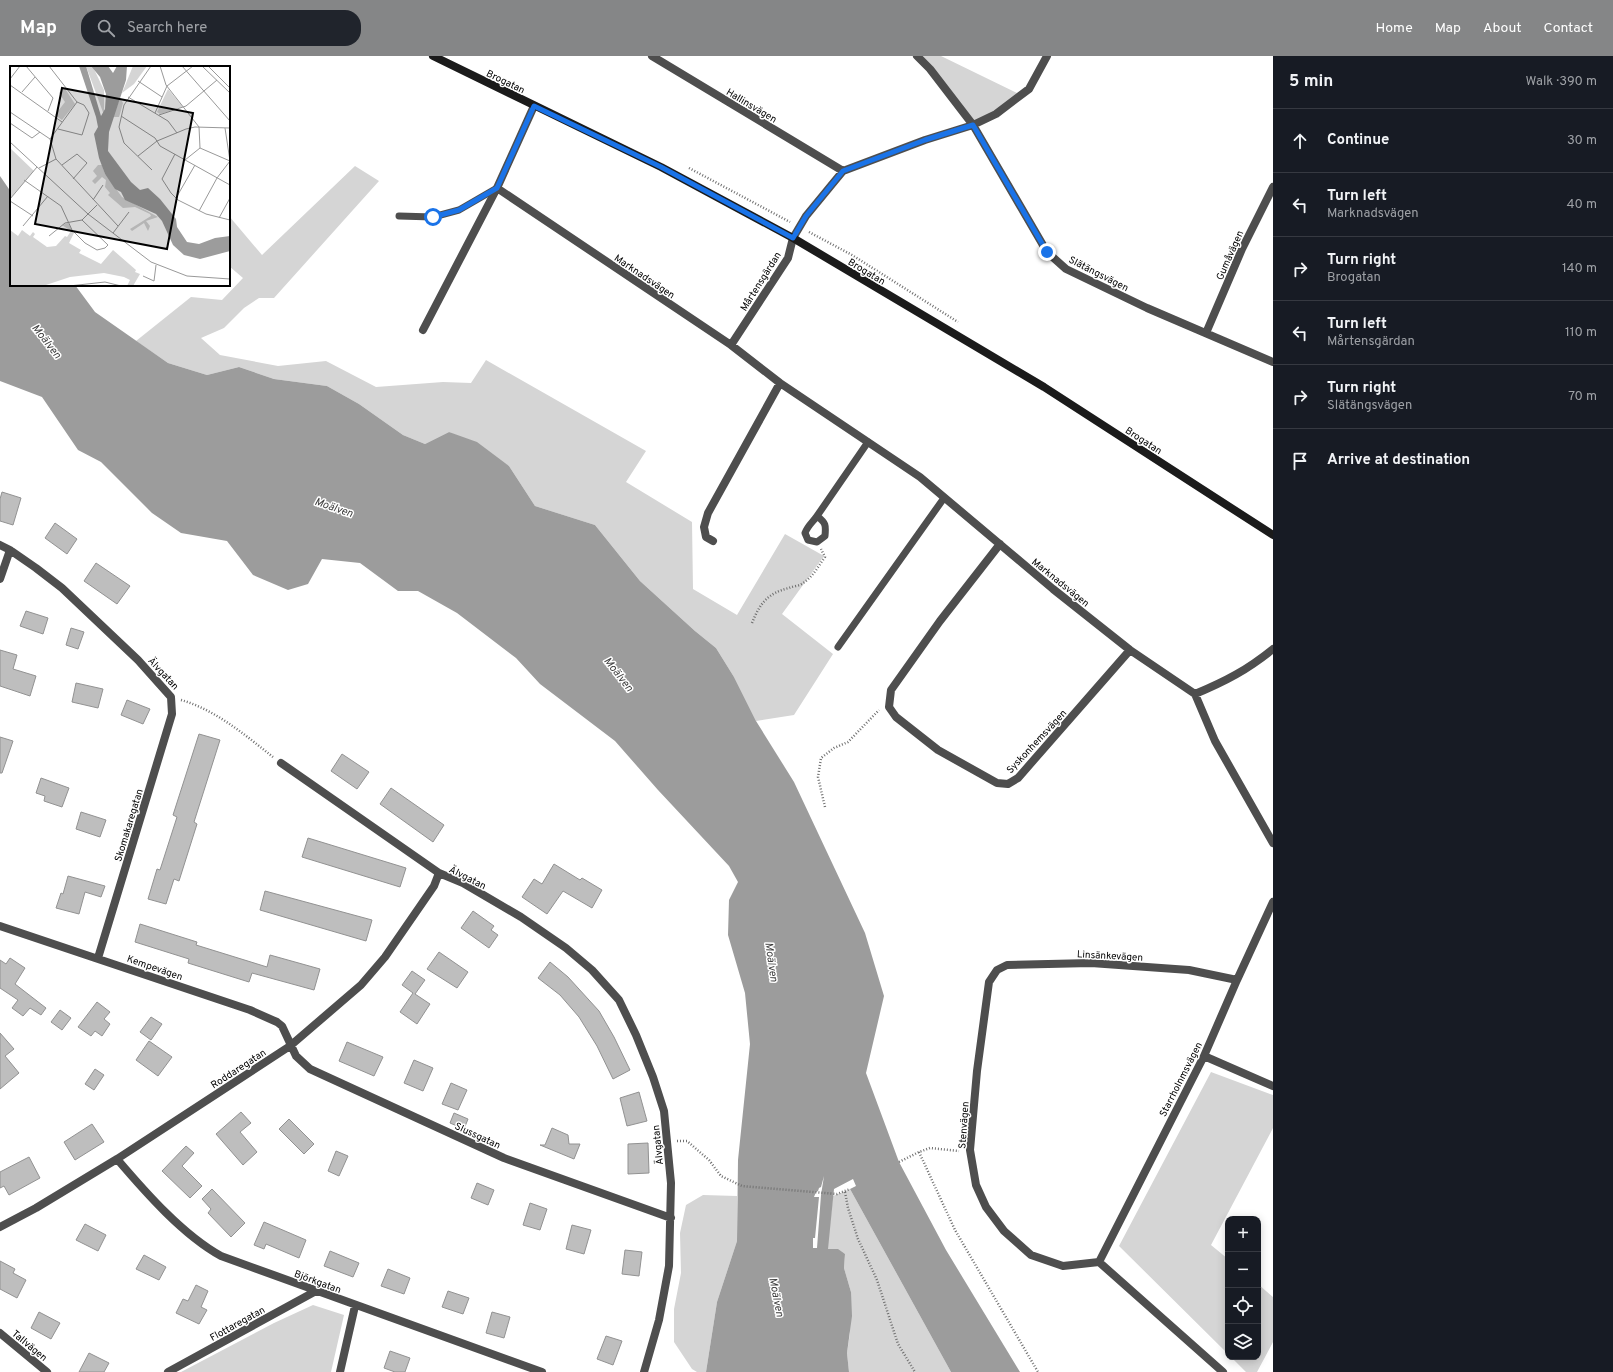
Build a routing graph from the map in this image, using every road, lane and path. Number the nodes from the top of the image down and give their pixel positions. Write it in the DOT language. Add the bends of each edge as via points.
graph roads {
  1 [pos="433,56"];
  2 [pos="652,56"];
  3 [pos="917,56"];
  4 [pos="1047,56"];
  5 [pos="534,106"];
  6 [pos="973,125"];
  7 [pos="843,171"];
  8 [pos="1273,187"];
  9 [pos="497,188"];
  10 [pos="399,216"];
  11 [pos="793,238"];
  12 [pos="423,330"];
  13 [pos="1206,333"];
  14 [pos="732,345"];
  15 [pos="1273,362"];
  16 [pos="780,383"];
  17 [pos="868,442"];
  18 [pos="944,498"];
  19 [pos="817,516"];
  20 [pos="1273,535"];
  21 [pos="713,541"];
  22 [pos="817,542"];
  23 [pos="1000,544"];
  24 [pos="0,546"];
  25 [pos="10,550"];
  26 [pos="0,579"];
  27 [pos="752,622"];
  28 [pos="838,647"];
  29 [pos="1273,649"];
  30 [pos="1130,650"];
  31 [pos="1195,694"];
  32 [pos="171,697"];
  33 [pos="890,697"];
  34 [pos="281,763"];
  35 [pos="825,807"];
  36 [pos="1273,843"];
  37 [pos="439,873"];
  38 [pos="1273,902"];
  39 [pos="0,926"];
  40 [pos="98,958"];
  41 [pos="1237,980"];
  42 [pos="989,982"];
  43 [pos="290,1046"];
  44 [pos="1204,1056"];
  45 [pos="1273,1086"];
  46 [pos="666,1142"];
  47 [pos="970,1150"];
  48 [pos="919,1152"];
  49 [pos="117,1159"];
  50 [pos="899,1162"];
  51 [pos="850,1189"];
  52 [pos="845,1192"];
  53 [pos="671,1218"];
  54 [pos="0,1227"];
  55 [pos="1099,1262"];
  56 [pos="316,1291"];
  57 [pos="356,1306"];
  58 [pos="0,1333"];
  59 [pos="47,1372"];
  60 [pos="168,1372"];
  61 [pos="340,1372"];
  62 [pos="542,1372"];
  63 [pos="644,1372"];
  64 [pos="915,1372"];
  65 [pos="1038,1372"];
  66 [pos="1223,1372"];
  1 -- 5 [label="main road, Brogatan"];
  2 -- 7 [label="street, Hallinsvägen"];
  3 -- 6 [label="street, Slätängsvägen"];
  4 -- 6 [label="street, Mårtensgärdan" via="1029,89 996,114"];
  5 -- 9 [label="street"];
  5 -- 11 [label="main road, Brogatan" via="661,167"];
  6 -- 7 [label="street, Mårtensgärdan"];
  6 -- 13 [label="street, Slätängsvägen" via="1047,252 1061,265 1147,308"];
  7 -- 11 [label="street, Mårtensgärdan" via="806,216"];
  8 -- 13 [label="street, Gumåvägen" via="1242,248"];
  9 -- 10 [label="lane" via="459,210 433,217"];
  9 -- 12 [label="street"];
  9 -- 14 [label="street, Marknadsvägen"];
  11 -- 14 [label="street, Mårtensgärdan" via="788,258"];
  11 -- 20 [label="main road, Brogatan" via="1044,387"];
  13 -- 15 [label="street, Slätängsvägen"];
  14 -- 16 [label="street, Marknadsvägen"];
  16 -- 17 [label="street, Marknadsvägen"];
  16 -- 21 [label="street" via="708,514 704,527 706,537"];
  17 -- 18 [label="street, Marknadsvägen" via="920,476"];
  17 -- 19 [label="lane"];
  18 -- 23 [label="street, Marknadsvägen"];
  18 -- 28 [label="lane"];
  19 -- 22 [label="lane" via="826,526 825,536"];
  19 -- 22 [label="lane" via="805,533 808,540"];
  22 -- 27 [label="path" via="825,557 812,574 803,584 770,595 758,608"];
  23 -- 30 [label="street, Marknadsvägen"];
  23 -- 33 [label="street" via="890,690"];
  24 -- 25 [label="street, Älvgatan"];
  25 -- 26 [label="street"];
  25 -- 32 [label="street, Älvgatan" via="62,588 138,660"];
  29 -- 31 [label="street" via="1256,663 1224,682"];
  30 -- 31 [label="street, Marknadsvägen"];
  30 -- 33 [label="street, Syskonhemsvägen" via="1018,778 1008,784 997,783 938,750 896,717 889,707"];
  31 -- 36 [label="street" via="1215,741"];
  32 -- 34 [label="path, Älvgatan" via="195,704 229,724"];
  32 -- 40 [label="street, Skomakaregatan" via="172,714"];
  33 -- 35 [label="path" via="848,742 821,758 818,777"];
  34 -- 37 [label="street, Älvgatan"];
  37 -- 43 [label="street, Roddaregatan" via="434,886 394,944 361,985"];
  37 -- 46 [label="street, Älvgatan" via="463,883 514,913 566,948 592,970 619,1000 653,1077 664,1111"];
  38 -- 41 [label="street, Starrholnmsvägen"];
  39 -- 40 [label="street, Kempevägen"];
  40 -- 43 [label="street, Kempevägen" via="250,1010 277,1022 284,1030"];
  41 -- 42 [label="street, Linsänkevägen" via="1187,970 1091,963 1007,965 997,970"];
  41 -- 44 [label="street, Starrholnmsvägen"];
  42 -- 47 [label="street, Stenvägen"];
  43 -- 49 [label="street, Roddaregatan"];
  43 -- 53 [label="street, Slussgatan" via="296,1056 310,1069 504,1158"];
  44 -- 45 [label="street"];
  44 -- 55 [label="street, Starrholnmsvägen"];
  46 -- 52 [label="path" via="687,1142 709,1160 721,1176 742,1186 837,1194"];
  46 -- 53 [label="street, Älvgatan" via="671,1183"];
  47 -- 48 [label="path" via="930,1148"];
  47 -- 55 [label="street, Stenvägen" via="976,1186 986,1207 1004,1231 1031,1255 1063,1266"];
  48 -- 50 [label="path"];
  48 -- 65 [label="path" via="955,1230"];
  49 -- 54 [label="street, Roddaregatan"];
  49 -- 56 [label="street, Björkgatan" via="203,1246 221,1256"];
  51 -- 52 [label="path"];
  52 -- 64 [label="path" via="858,1239 877,1280 898,1344"];
  53 -- 63 [label="street, Älvgatan" via="670,1266 659,1320"];
  55 -- 66 [label="street"];
  56 -- 57 [label="street, Björkgatan"];
  56 -- 60 [label="street, Flottaregatan"];
  57 -- 61 [label="street"];
  57 -- 62 [label="street, Björkgatan"];
  58 -- 59 [label="street, Tallvägen"];
}
